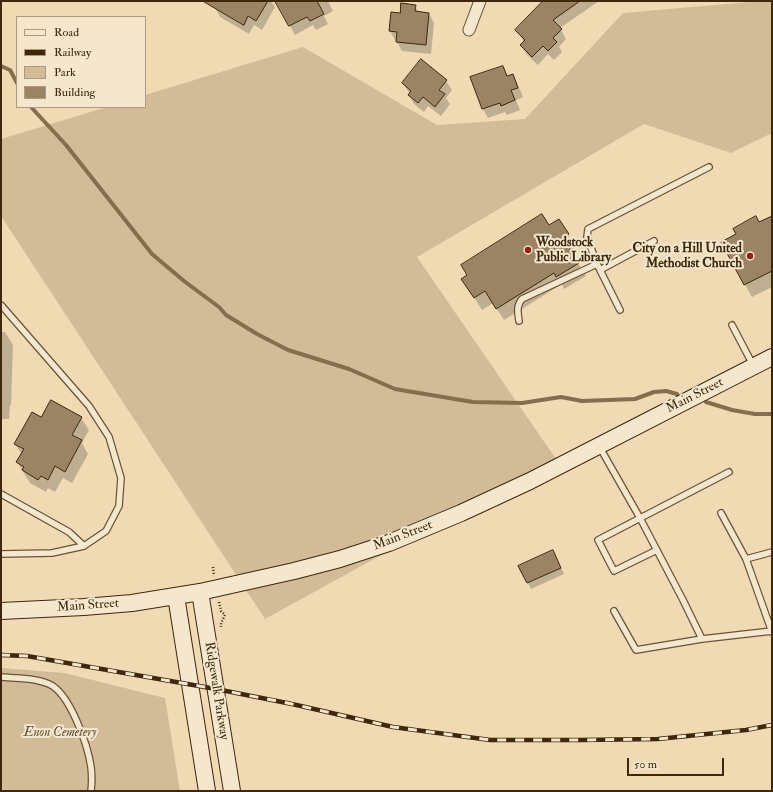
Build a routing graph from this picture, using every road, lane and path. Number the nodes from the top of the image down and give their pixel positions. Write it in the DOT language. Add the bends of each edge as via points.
graph roads {
  1 [pos="480,1"];
  2 [pos="469,30"];
  3 [pos="709,167"];
  4 [pos="654,240"];
  5 [pos="597,264"];
  6 [pos="600,270"];
  7 [pos="1,305"];
  8 [pos="620,310"];
  9 [pos="520,321"];
  10 [pos="732,325"];
  11 [pos="772,357"];
  12 [pos="754,366"];
  13 [pos="599,446"];
  14 [pos="729,472"];
  15 [pos="1,494"];
  16 [pos="721,513"];
  17 [pos="640,518"];
  18 [pos="84,546"];
  19 [pos="657,550"];
  20 [pos="772,552"];
  21 [pos="1,554"];
  22 [pos="746,559"];
  23 [pos="200,592"];
  24 [pos="176,596"];
  25 [pos="1,611"];
  26 [pos="614,611"];
  27 [pos="772,632"];
  28 [pos="702,639"];
  29 [pos="1,677"];
  30 [pos="91,791"];
  31 [pos="207,791"];
  32 [pos="232,791"];
  1 -- 2 [label="street"];
  3 -- 5 [label="lane" via="588,229 587,237"];
  4 -- 6 [label="lane"];
  5 -- 6 [label="lane"];
  5 -- 9 [label="lane" via="522,299 518,309"];
  6 -- 8 [label="lane"];
  7 -- 18 [label="lane" via="89,406 108,437 121,478 119,506 106,531"];
  10 -- 12 [label="lane"];
  11 -- 12 [label="main road, Main Street"];
  12 -- 13 [label="main road, Main Street"];
  13 -- 17 [label="lane"];
  13 -- 23 [label="main road, Main Street" via="461,513 389,543 294,571"];
  14 -- 17 [label="lane"];
  15 -- 18 [label="lane" via="69,532"];
  16 -- 22 [label="lane"];
  17 -- 19 [label="lane"];
  17 -- 19 [label="lane" via="598,540 614,571"];
  18 -- 21 [label="lane" via="52,553"];
  19 -- 28 [label="lane"];
  20 -- 22 [label="lane"];
  22 -- 27 [label="lane"];
  23 -- 24 [label="main road, Main Street"];
  23 -- 32 [label="main road, Ridgewalk Parkway"];
  24 -- 25 [label="main road, Main Street" via="84,608"];
  24 -- 31 [label="main road, Ridgewalk Parkway"];
  26 -- 28 [label="lane" via="636,650"];
  27 -- 28 [label="lane"];
  29 -- 30 [label="lane" via="50,684 62,694 82,736 91,766"];
}
